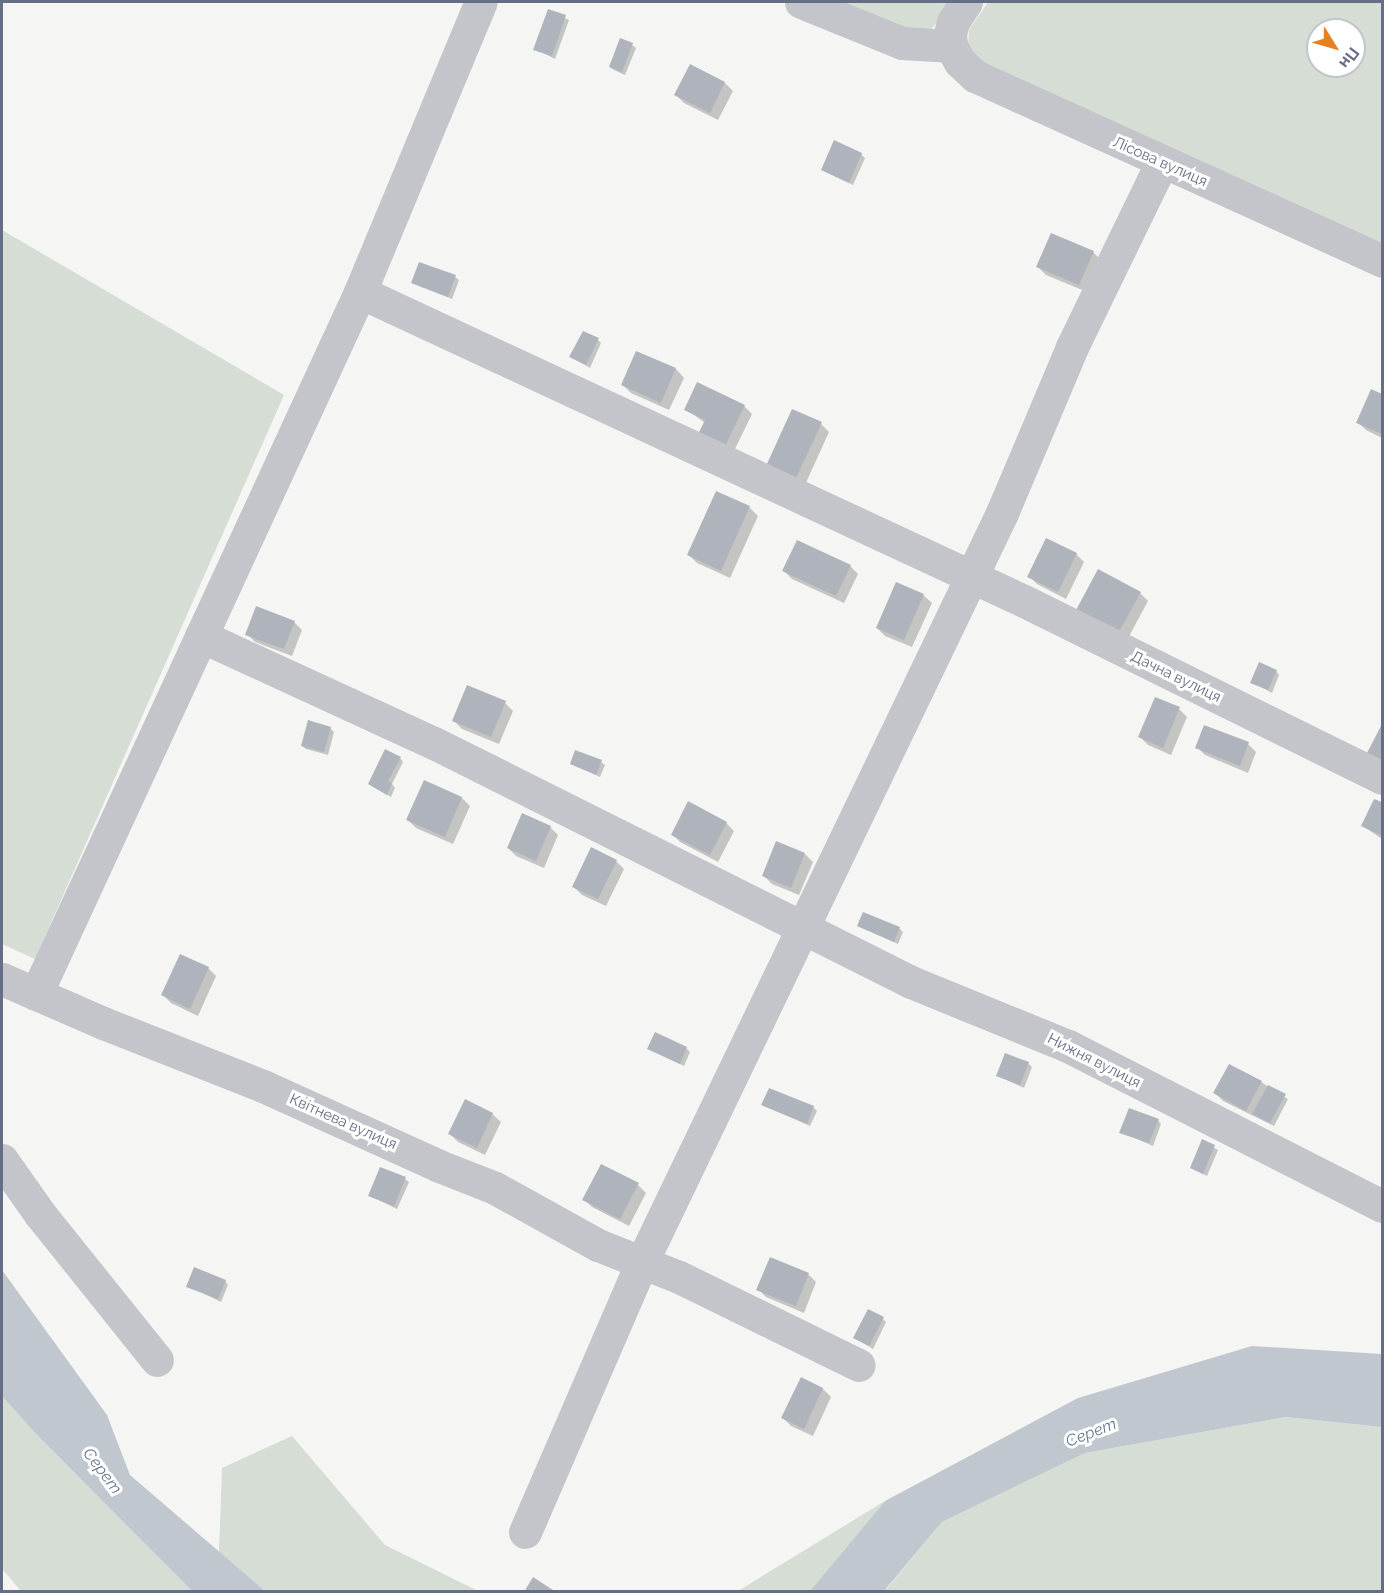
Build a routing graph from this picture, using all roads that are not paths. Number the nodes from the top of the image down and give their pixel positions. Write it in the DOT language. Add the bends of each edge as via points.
graph roads {
  1 [pos="481,2"];
  2 [pos="801,2"];
  3 [pos="966,2"];
  4 [pos="951,46"];
  5 [pos="1162,162"];
  6 [pos="1383,261"];
  7 [pos="360,292"];
  8 [pos="970,576"];
  9 [pos="201,636"];
  10 [pos="1383,778"];
  11 [pos="802,925"];
  12 [pos="2,979"];
  13 [pos="36,994"];
  14 [pos="2,1160"];
  15 [pos="1383,1206"];
  16 [pos="642,1262"];
  17 [pos="157,1360"];
  18 [pos="860,1365"];
  19 [pos="525,1532"];
  1 -- 7 [label="street"];
  2 -- 4 [label="street" via="902,43"];
  3 -- 4 [label="street" via="953,22"];
  4 -- 5 [label="street, Лісова вулиця" via="960,62 986,82"];
  5 -- 6 [label="street, Лісова вулиця"];
  5 -- 8 [label="street" via="1101,283 1006,503"];
  7 -- 8 [label="street, Дачна вулиця"];
  7 -- 9 [label="street"];
  8 -- 10 [label="street, Дачна вулиця"];
  8 -- 11 [label="street"];
  9 -- 11 [label="street, Нижня вулиця" via="445,748"];
  9 -- 13 [label="street"];
  11 -- 15 [label="street, Нижня вулиця" via="911,982 1068,1046"];
  11 -- 16 [label="street"];
  12 -- 13 [label="street, Квітнева вулиця"];
  13 -- 16 [label="street, Квітнева вулиця" via="263,1086 495,1188 598,1245"];
  14 -- 17 [label="street" via="40,1214"];
  16 -- 18 [label="street, Квітнева вулиця"];
  16 -- 19 [label="street"];
}
